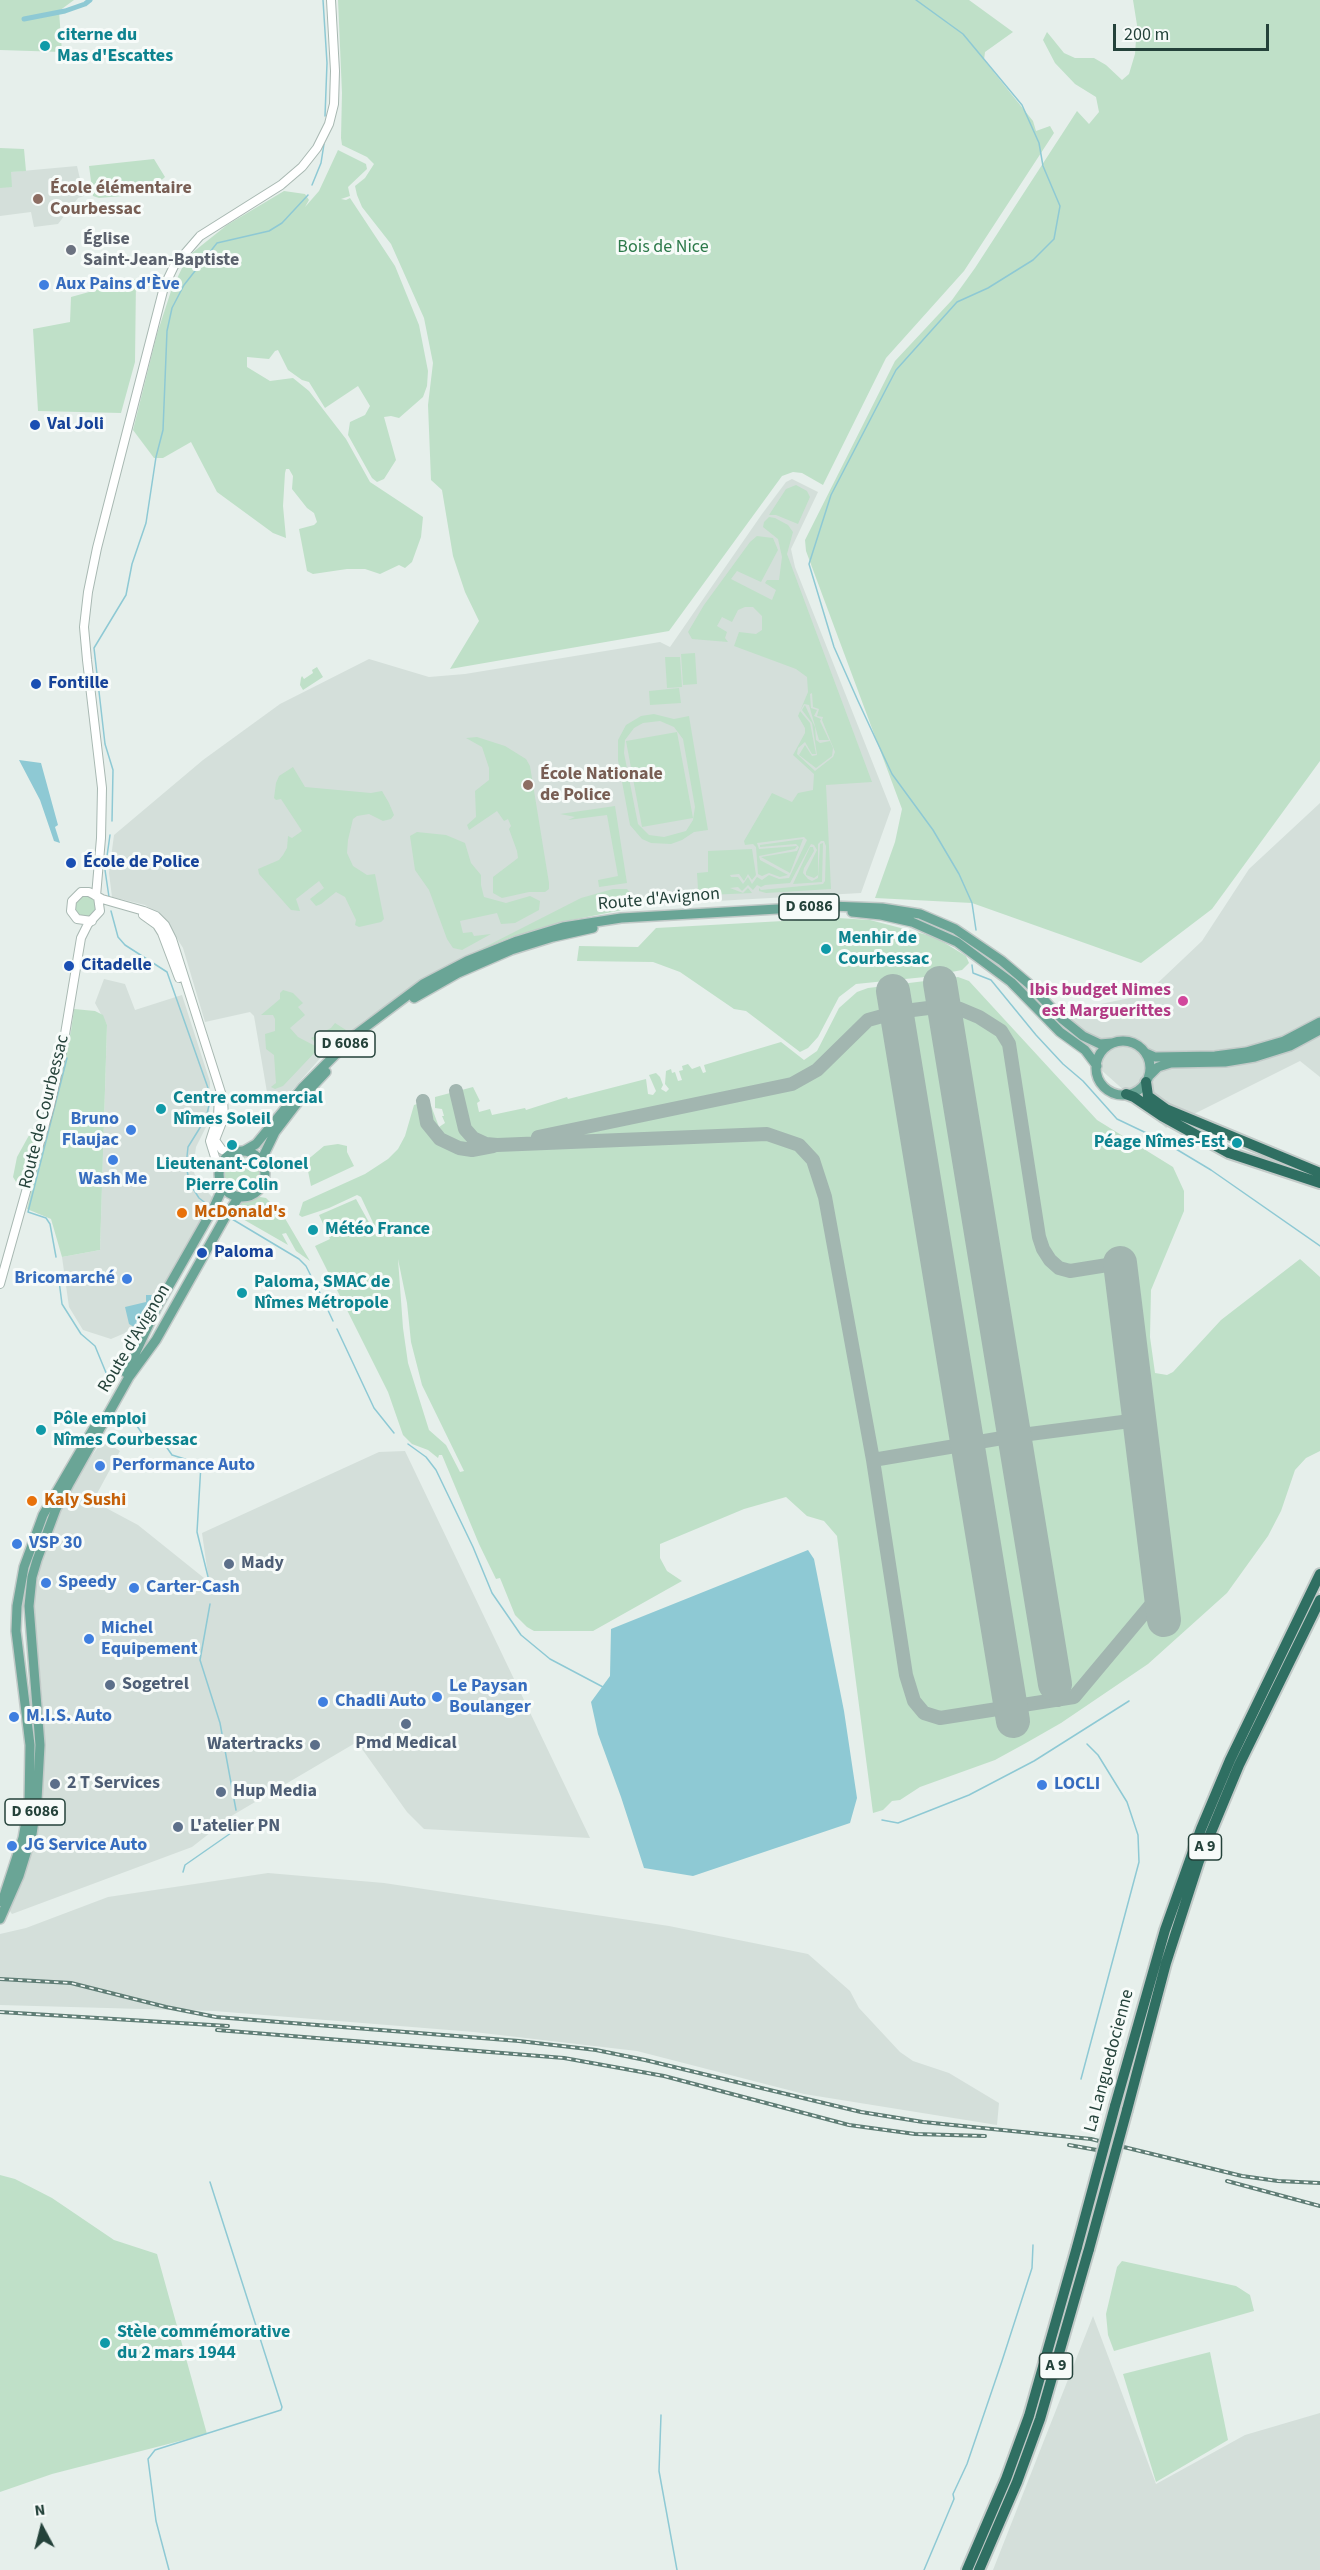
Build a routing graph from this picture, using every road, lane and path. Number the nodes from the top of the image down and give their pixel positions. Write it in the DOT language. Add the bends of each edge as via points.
graph roads {
  1 [pos="331,0"];
  2 [pos="95,895"];
  3 [pos="100,910"];
  4 [pos="77,919"];
  5 [pos="92,921"];
  6 [pos="81,938"];
  7 [pos="1320,1022"];
  8 [pos="1320,1030"];
  9 [pos="1112,1043"];
  10 [pos="1146,1053"];
  11 [pos="1097,1066"];
  12 [pos="1147,1079"];
  13 [pos="1126,1094"];
  14 [pos="244,1151"];
  15 [pos="232,1154"];
  16 [pos="261,1161"];
  17 [pos="219,1170"];
  18 [pos="1320,1173"];
  19 [pos="1320,1183"];
  20 [pos="223,1186"];
  21 [pos="239,1197"];
  22 [pos="0,1284"];
  23 [pos="1320,1575"];
  24 [pos="1320,1600"];
  25 [pos="0,1906"];
  26 [pos="0,1920"];
  27 [pos="1012,2480"];
  28 [pos="999,2511"];
  29 [pos="967,2570"];
  30 [pos="979,2570"];
  1 -- 2 [label="street" via="334,104 317,148 281,185 200,236 174,266 164,287 97,548 84,627 102,788"];
  2 -- 3 [label="street"];
  2 -- 4 [label="street" via="81,892 72,901 71,910"];
  2 -- 15 [label="street" via="156,916 165,925 224,1099 224,1117 215,1140 222,1150"];
  3 -- 5 [label="street"];
  3 -- 17 [label="street" via="114,907 146,917 157,925 167,943 219,1099 210,1141"];
  4 -- 5 [label="street"];
  4 -- 6 [label="street, Route de Courbessac"];
  5 -- 6 [label="street, Route de Courbessac"];
  6 -- 22 [label="street, Route de Courbessac" via="50,1106"];
  7 -- 10 [label="main road" via="1284,1041 1246,1052 1158,1057"];
  8 -- 12 [label="main road" via="1290,1046 1255,1057 1171,1063 1158,1067"];
  9 -- 10 [label="main road" via="1134,1043"];
  9 -- 11 [label="main road" via="1101,1052"];
  9 -- 14 [label="main road, Route d'Avignon / D 6086" via="1100,1044 1083,1036 1002,961 955,929 920,915 882,908 830,906 621,918 563,927 517,941 423,984 355,1035 302,1088 256,1144"];
  10 -- 12 [label="main road" via="1150,1064"];
  11 -- 13 [label="main road" via="1104,1087"];
  11 -- 16 [label="main road, Route d'Avignon / D 6086" via="1087,1052 1060,1032 993,967 957,942 912,922 834,912 616,925 511,950 458,972 416,996 330,1067 281,1125"];
  12 -- 13 [label="main road" via="1135,1092"];
  12 -- 18 [label="highway" via="1148,1096 1166,1109"];
  13 -- 19 [label="highway" via="1229,1153"];
  14 -- 15 [label="main road"];
  14 -- 16 [label="main road"];
  15 -- 17 [label="main road"];
  16 -- 21 [label="main road" via="265,1174 261,1187 249,1196"];
  17 -- 20 [label="main road"];
  20 -- 21 [label="main road"];
  20 -- 25 [label="main road, Route d'Avignon / D 6086" via="136,1354 43,1515 24,1567 16,1631 30,1745 30,1794 23,1838"];
  21 -- 26 [label="main road, Route d'Avignon / D 6086" via="156,1340 129,1377 70,1482 39,1552 29,1606 40,1745 38,1791 32,1834"];
  23 -- 27 [label="highway, La Languedocienne / A 9, bridge" via="1200,1828 1165,1930"];
  24 -- 27 [label="highway, La Languedocienne / A 9, bridge" via="1239,1765 1200,1861 1166,1963 1050,2385"];
  27 -- 28 [label="highway, La Languedocienne / A 9"];
  28 -- 29 [label="highway, La Languedocienne / A 9"];
  28 -- 30 [label="highway, La Languedocienne / A 9"];
}
